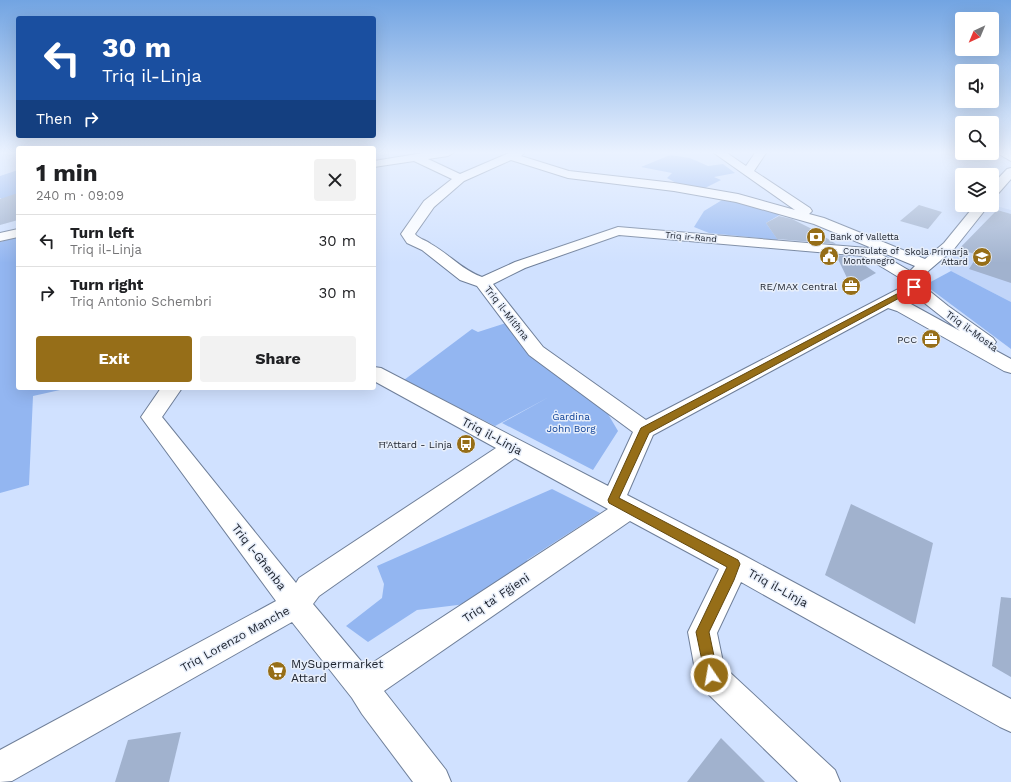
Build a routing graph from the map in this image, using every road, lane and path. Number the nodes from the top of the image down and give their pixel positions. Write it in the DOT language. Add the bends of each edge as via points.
graph roads {
  1 [pos="446,189"];
  2 [pos="689,189"];
  3 [pos="758,189"];
  4 [pos="774,189"];
  5 [pos="738,198"];
  6 [pos="976,212"];
  7 [pos="819,221"];
  8 [pos="16,233"];
  9 [pos="0,237"];
  10 [pos="866,252"];
  11 [pos="925,265"];
  12 [pos="483,283"];
  13 [pos="914,283"];
  14 [pos="885,301"];
  15 [pos="1011,360"];
  16 [pos="1011,367"];
  17 [pos="376,373"];
  18 [pos="171,390"];
  19 [pos="645,430"];
  20 [pos="514,447"];
  21 [pos="621,504"];
  22 [pos="734,564"];
  23 [pos="296,605"];
  24 [pos="363,687"];
  25 [pos="1011,716"];
  26 [pos="0,769"];
  27 [pos="434,782"];
  28 [pos="823,782"];
  1 -- 12 [label="street, Triq il-Mitħna" via="429,204 408,234 412,240 427,247 466,277"];
  2 -- 5 [label="street"];
  3 -- 5 [label="street"];
  4 -- 7 [label="street, Triq il-Mosta"];
  5 -- 7 [label="street"];
  6 -- 11 [label="street" via="951,244"];
  7 -- 10 [label="street, Triq il-Mosta" via="827,229"];
  7 -- 11 [label="street, Triq il-Mosta"];
  8 -- 9 [label="street"];
  10 -- 12 [label="street, Triq ir-Rand" via="618,231 520,265"];
  10 -- 13 [label="street, Triq il-Mosta"];
  11 -- 13 [label="street"];
  12 -- 19 [label="street, Triq il-Mitħna" via="536,351"];
  13 -- 14 [label="street"];
  13 -- 15 [label="street, Triq il-Mosta" via="942,310"];
  14 -- 16 [label="street" via="903,307"];
  14 -- 19 [label="street"];
  17 -- 20 [label="street, Triq il-Linja"];
  18 -- 23 [label="street, Triq l-Għenba" via="151,417"];
  19 -- 21 [label="street"];
  20 -- 21 [label="street, Triq il-Linja"];
  20 -- 23 [label="street, Triq Lorenzo Manche" via="309,587"];
  21 -- 22 [label="street, Triq il-Linja"];
  21 -- 24 [label="street, Triq ta' Fġieni"];
  22 -- 25 [label="street, Triq il-Linja"];
  22 -- 28 [label="street" via="702,632 711,675"];
  23 -- 24 [label="street, Triq l-Għenba"];
  23 -- 26 [label="street, Triq Lorenzo Manche"];
  24 -- 27 [label="street, Triq l-Għenba"];
}
